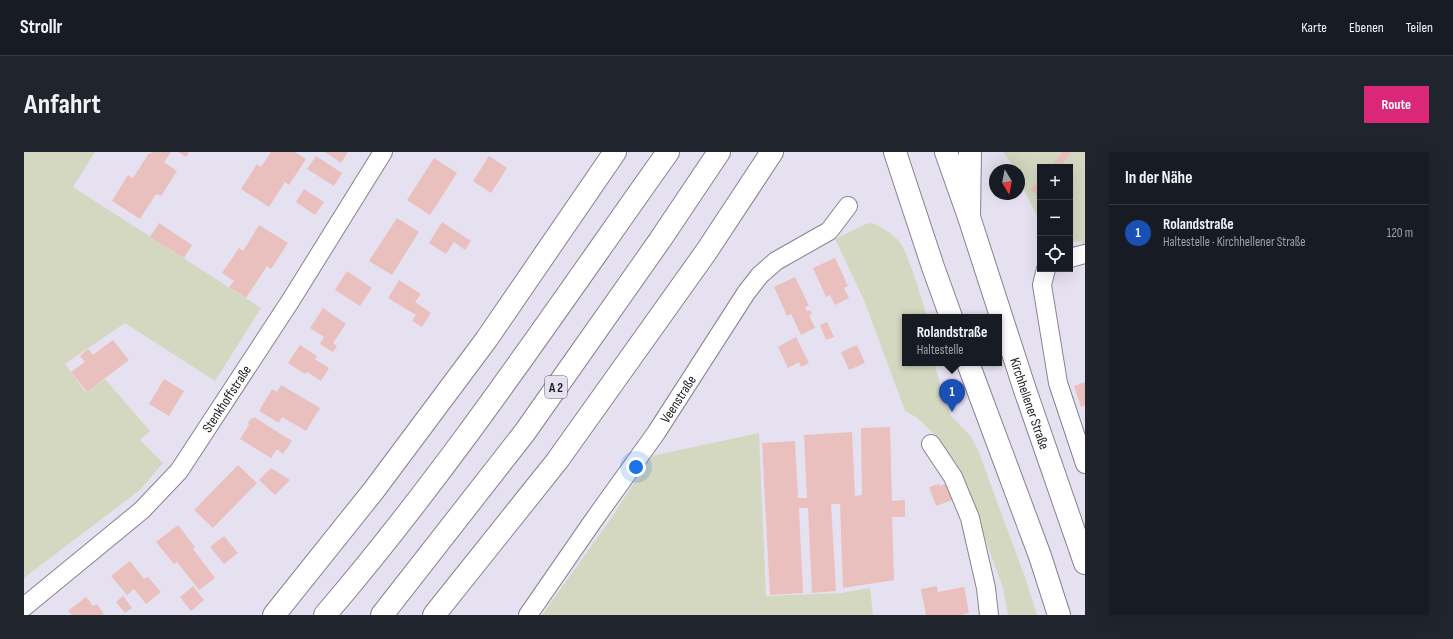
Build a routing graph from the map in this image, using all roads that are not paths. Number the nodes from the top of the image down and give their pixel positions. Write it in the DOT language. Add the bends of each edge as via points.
graph roads {
  1 [pos="384,152"];
  2 [pos="615,152"];
  3 [pos="668,152"];
  4 [pos="719,152"];
  5 [pos="772,152"];
  6 [pos="895,152"];
  7 [pos="946,152"];
  8 [pos="970,152"];
  9 [pos="848,206"];
  10 [pos="969,218"];
  11 [pos="1085,254"];
  12 [pos="1073,257"];
  13 [pos="1045,272"];
  14 [pos="950,314"];
  15 [pos="1000,314"];
  16 [pos="1002,319"];
  17 [pos="969,366"];
  18 [pos="931,444"];
  19 [pos="1085,464"];
  20 [pos="1085,563"];
  21 [pos="24,607"];
  22 [pos="274,615"];
  23 [pos="325,615"];
  24 [pos="382,615"];
  25 [pos="434,615"];
  26 [pos="528,615"];
  27 [pos="989,615"];
  28 [pos="1059,615"];
  1 -- 21 [label="street, Stenkhoffstraße" via="179,471 142,510"];
  2 -- 22 [label="main road" via="486,340 374,490"];
  3 -- 23 [label="main road" via="472,428 403,520"];
  4 -- 24 [label="main road, A 2" via="525,432"];
  5 -- 25 [label="main road" via="706,252 557,461"];
  6 -- 14 [label="main road"];
  7 -- 10 [label="main road, Kirchhellener Straße"];
  8 -- 10 [label="main road"];
  9 -- 26 [label="street, Veenstraße" via="829,231 776,261 760,275 656,433"];
  10 -- 15 [label="main road, Kirchhellener Straße"];
  11 -- 12 [label="street"];
  13 -- 19 [label="street" via="1042,285 1058,383"];
  16 -- 20 [label="main road, Kirchhellener Straße"];
  17 -- 28 [label="main road" via="1040,556"];
  18 -- 27 [label="street" via="953,477 970,518 986,588"];
}
